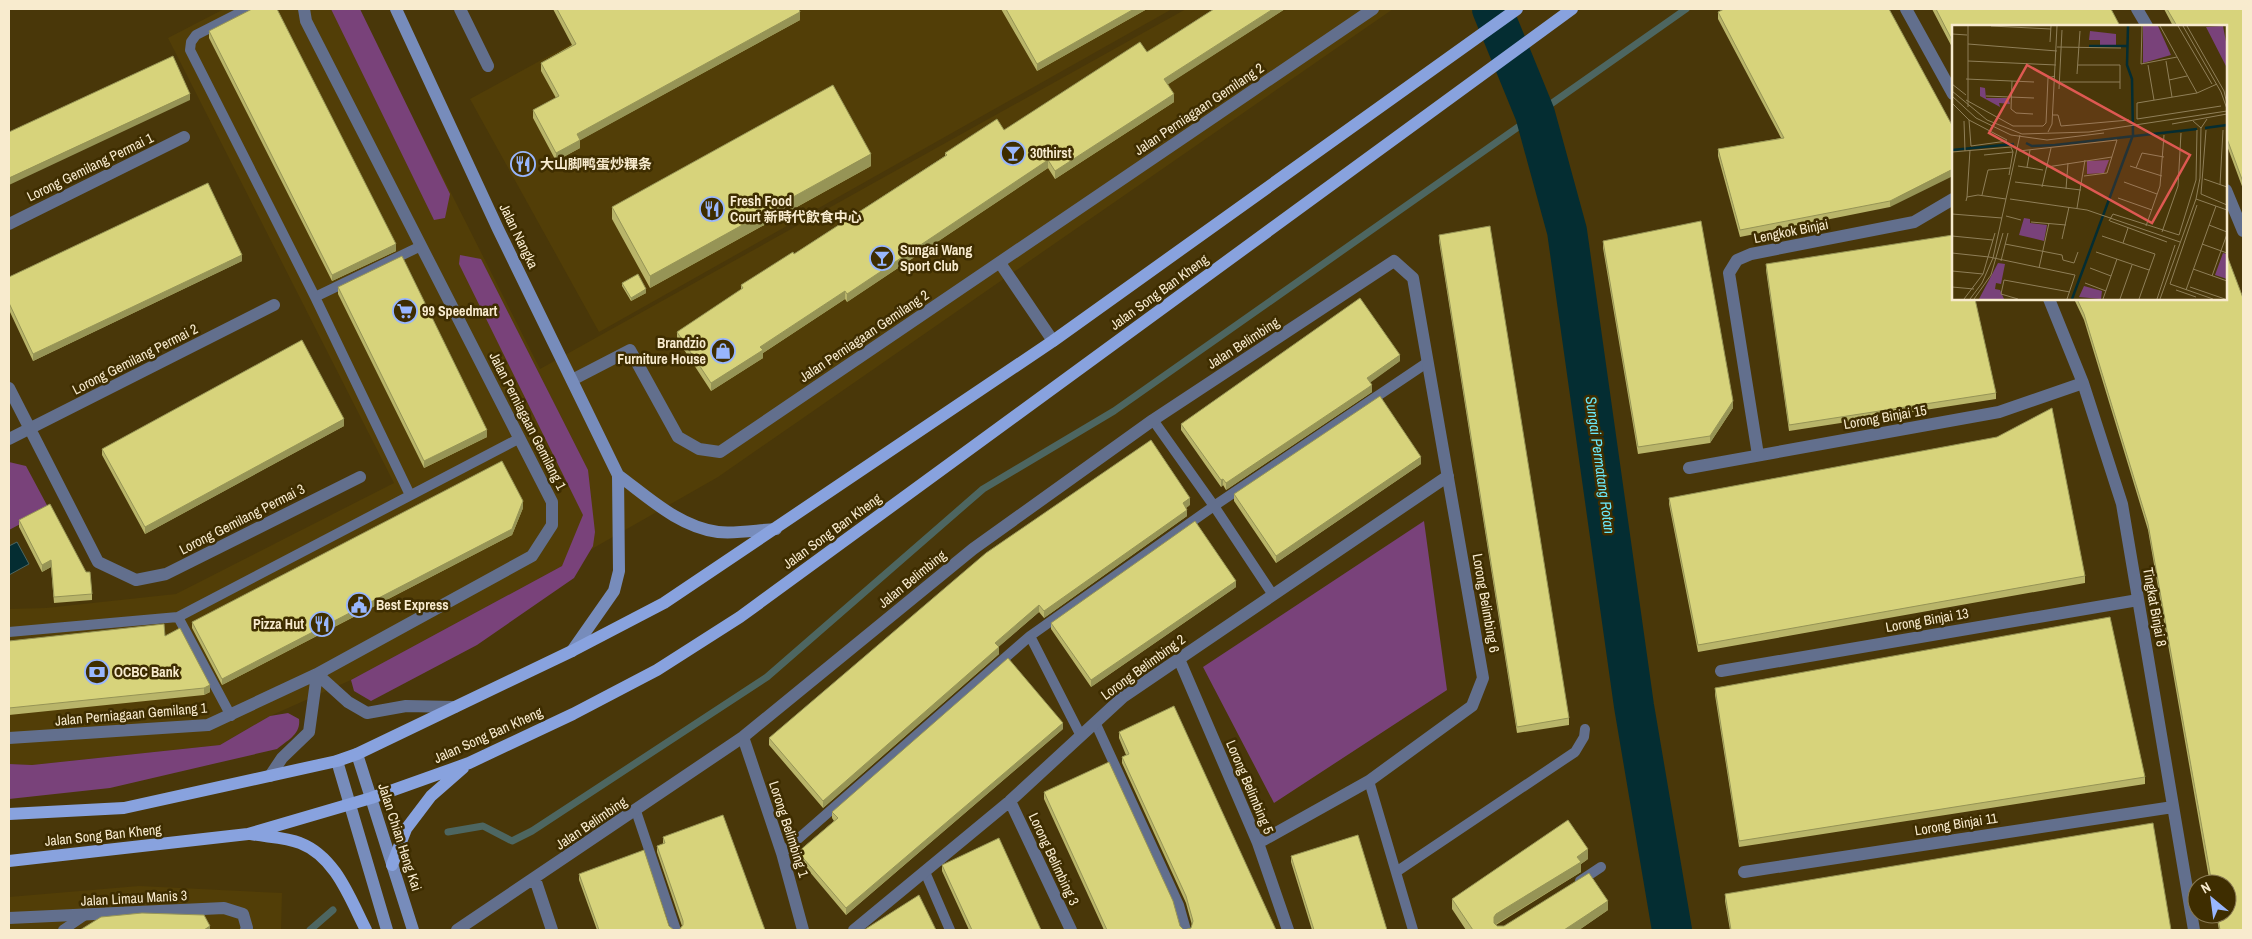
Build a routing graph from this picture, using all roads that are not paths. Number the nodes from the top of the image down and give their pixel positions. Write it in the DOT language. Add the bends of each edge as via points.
graph roads {
  1 [pos="246,9"];
  2 [pos="304,9"];
  3 [pos="396,9"];
  4 [pos="460,9"];
  5 [pos="1373,9"];
  6 [pos="1517,9"];
  7 [pos="1572,9"];
  8 [pos="1906,9"];
  9 [pos="2137,9"];
  10 [pos="2146,25"];
  11 [pos="488,66"];
  12 [pos="1952,92"];
  13 [pos="184,137"];
  14 [pos="2227,192"];
  15 [pos="1952,200"];
  16 [pos="9,224"];
  17 [pos="2243,231"];
  18 [pos="421,246"];
  19 [pos="1394,261"];
  20 [pos="1000,263"];
  21 [pos="315,297"];
  22 [pos="2048,300"];
  23 [pos="274,305"];
  24 [pos="1053,341"];
  25 [pos="1428,362"];
  26 [pos="572,380"];
  27 [pos="2083,383"];
  28 [pos="9,388"];
  29 [pos="1153,420"];
  30 [pos="30,429"];
  31 [pos="520,438"];
  32 [pos="9,439"];
  33 [pos="1758,455"];
  34 [pos="1688,468"];
  35 [pos="618,475"];
  36 [pos="1448,476"];
  37 [pos="360,477"];
  38 [pos="410,495"];
  39 [pos="1214,506"];
  40 [pos="776,529"];
  41 [pos="1273,595"];
  42 [pos="2138,600"];
  43 [pos="178,617"];
  44 [pos="9,632"];
  45 [pos="1030,636"];
  46 [pos="572,652"];
  47 [pos="1179,659"];
  48 [pos="1722,671"];
  49 [pos="317,674"];
  50 [pos="455,707"];
  51 [pos="231,716"];
  52 [pos="1095,722"];
  53 [pos="1585,730"];
  54 [pos="1081,736"];
  55 [pos="743,737"];
  56 [pos="9,738"];
  57 [pos="358,754"];
  58 [pos="336,761"];
  59 [pos="468,763"];
  60 [pos="270,776"];
  61 [pos="1369,781"];
  62 [pos="371,798"];
  63 [pos="1010,801"];
  64 [pos="349,804"];
  65 [pos="2173,806"];
  66 [pos="636,810"];
  67 [pos="9,814"];
  68 [pos="248,834"];
  69 [pos="1258,843"];
  70 [pos="782,853"];
  71 [pos="9,860"];
  72 [pos="392,864"];
  73 [pos="1601,867"];
  74 [pos="925,872"];
  75 [pos="1396,872"];
  76 [pos="1744,872"];
  77 [pos="535,879"];
  78 [pos="1568,888"];
  79 [pos="85,915"];
  80 [pos="9,918"];
  81 [pos="63,930"];
  82 [pos="246,930"];
  83 [pos="366,930"];
  84 [pos="387,930"];
  85 [pos="413,930"];
  86 [pos="457,930"];
  87 [pos="552,930"];
  88 [pos="676,930"];
  89 [pos="803,930"];
  90 [pos="854,930"];
  91 [pos="950,930"];
  92 [pos="1071,930"];
  93 [pos="1186,930"];
  94 [pos="1288,930"];
  95 [pos="1413,930"];
  96 [pos="2194,930"];
  1 -- 21 [label="lane" via="196,35 190,50"];
  2 -- 18 [label="street, Jalan Perniagaan Gemilang 1" via="306,21"];
  3 -- 26 [label="street, Jalan Nangka"];
  4 -- 11 [label="street"];
  5 -- 20 [label="street, Jalan Perniagaan Gemilang 2"];
  6 -- 24 [label="main road, Jalan Song Ban Kheng"];
  7 -- 59 [label="main road, Jalan Song Ban Kheng" via="740,617 657,670"];
  8 -- 12 [label="street"];
  9 -- 10 [label="street"];
  13 -- 16 [label="street, Lorong Gemilang Permai 1"];
  14 -- 17 [label="street"];
  15 -- 33 [label="street, Lengkok Binjai" via="1914,222 1751,254 1737,260 1729,273"];
  18 -- 21 [label="lane"];
  18 -- 31 [label="street, Jalan Perniagaan Gemilang 1"];
  19 -- 25 [label="street, Lorong Belimbing 6" via="1413,278"];
  19 -- 29 [label="street, Jalan Belimbing"];
  20 -- 24 [label="street"];
  20 -- 26 [label="street, Jalan Perniagaan Gemilang 2" via="720,452 699,449 678,436 630,350"];
  21 -- 38 [label="lane"];
  22 -- 27 [label="street, Tingkat Binjai 8"];
  23 -- 30 [label="street, Lorong Gemilang Permai 2"];
  24 -- 40 [label="main road, Jalan Song Ban Kheng"];
  25 -- 36 [label="street, Lorong Belimbing 6"];
  25 -- 39 [label="lane"];
  26 -- 35 [label="street, Jalan Nangka"];
  27 -- 33 [label="street, Lorong Binjai 15" via="1999,412"];
  27 -- 42 [label="street, Tingkat Binjai 8" via="2122,504"];
  28 -- 30 [label="street"];
  29 -- 39 [label="lane"];
  29 -- 55 [label="street, Jalan Belimbing" via="973,549"];
  30 -- 32 [label="street, Lorong Gemilang Permai 2"];
  30 -- 37 [label="street, Lorong Gemilang Permai 3" via="98,562 136,580 166,574"];
  31 -- 38 [label="lane"];
  31 -- 49 [label="street, Jalan Perniagaan Gemilang 1" via="552,502 552,525 532,556"];
  33 -- 34 [label="street, Lorong Binjai 15"];
  35 -- 40 [label="street, Jalan Nangka" via="698,528 719,532"];
  35 -- 46 [label="street, Jalan Nangka" via="619,571 614,592"];
  36 -- 41 [label="street, Lorong Belimbing 2"];
  36 -- 61 [label="street, Lorong Belimbing 6" via="1483,678 1472,706"];
  38 -- 43 [label="lane"];
  39 -- 41 [label="lane"];
  39 -- 45 [label="lane"];
  40 -- 46 [label="main road, Jalan Song Ban Kheng" via="664,603"];
  41 -- 47 [label="street, Lorong Belimbing 2"];
  42 -- 48 [label="street, Lorong Binjai 13"];
  42 -- 65 [label="street, Tingkat Binjai 8"];
  43 -- 44 [label="lane"];
  43 -- 51 [label="lane"];
  45 -- 54 [label="lane"];
  45 -- 70 [label="lane"];
  46 -- 50 [label="main road, Jalan Song Ban Kheng"];
  47 -- 52 [label="street, Lorong Belimbing 2" via="1123,697"];
  47 -- 69 [label="street, Lorong Belimbing 5"];
  49 -- 50 [label="street" via="348,702 367,713 406,706"];
  49 -- 51 [label="street, Jalan Perniagaan Gemilang 1"];
  49 -- 60 [label="street" via="308,732 282,758"];
  50 -- 57 [label="main road, Jalan Song Ban Kheng"];
  51 -- 56 [label="street, Jalan Perniagaan Gemilang 1" via="208,725"];
  52 -- 54 [label="street, Lorong Belimbing 2"];
  52 -- 93 [label="lane" via="1179,905"];
  53 -- 75 [label="lane" via="1575,752"];
  54 -- 63 [label="street, Lorong Belimbing 2"];
  55 -- 66 [label="street, Jalan Belimbing"];
  55 -- 70 [label="street, Lorong Belimbing 1"];
  57 -- 58 [label="main road, Jalan Song Ban Kheng"];
  57 -- 62 [label="street, Jalan Chian Heng Kai"];
  58 -- 60 [label="main road, Jalan Song Ban Kheng"];
  58 -- 64 [label="street"];
  59 -- 62 [label="main road, Jalan Song Ban Kheng"];
  59 -- 72 [label="main road" via="431,796 406,829"];
  60 -- 67 [label="main road, Jalan Song Ban Kheng" via="124,808"];
  61 -- 69 [label="street, Lorong Belimbing 6"];
  61 -- 75 [label="lane"];
  62 -- 64 [label="main road, Jalan Song Ban Kheng"];
  62 -- 72 [label="street, Jalan Chian Heng Kai"];
  63 -- 74 [label="street, Lorong Belimbing 2"];
  63 -- 92 [label="street, Lorong Belimbing 3"];
  64 -- 68 [label="main road, Jalan Song Ban Kheng"];
  64 -- 84 [label="street"];
  65 -- 76 [label="street, Lorong Binjai 11"];
  65 -- 96 [label="street, Tingkat Binjai 8"];
  66 -- 77 [label="street, Jalan Belimbing"];
  66 -- 88 [label="lane"];
  68 -- 71 [label="main road, Jalan Song Ban Kheng"];
  68 -- 83 [label="main road" via="300,842 319,853 335,871"];
  69 -- 94 [label="street, Lorong Belimbing 5"];
  70 -- 89 [label="street, Lorong Belimbing 1"];
  72 -- 85 [label="street, Jalan Chian Heng Kai"];
  73 -- 78 [label="lane"];
  74 -- 90 [label="street, Lorong Belimbing 2"];
  74 -- 91 [label="lane"];
  75 -- 95 [label="lane"];
  77 -- 86 [label="street, Jalan Belimbing"];
  77 -- 87 [label="street"];
  79 -- 80 [label="street, Jalan Limau Manis 3"];
  79 -- 81 [label="lane"];
  79 -- 82 [label="street, Jalan Limau Manis 3" via="224,908 243,914"];
}
